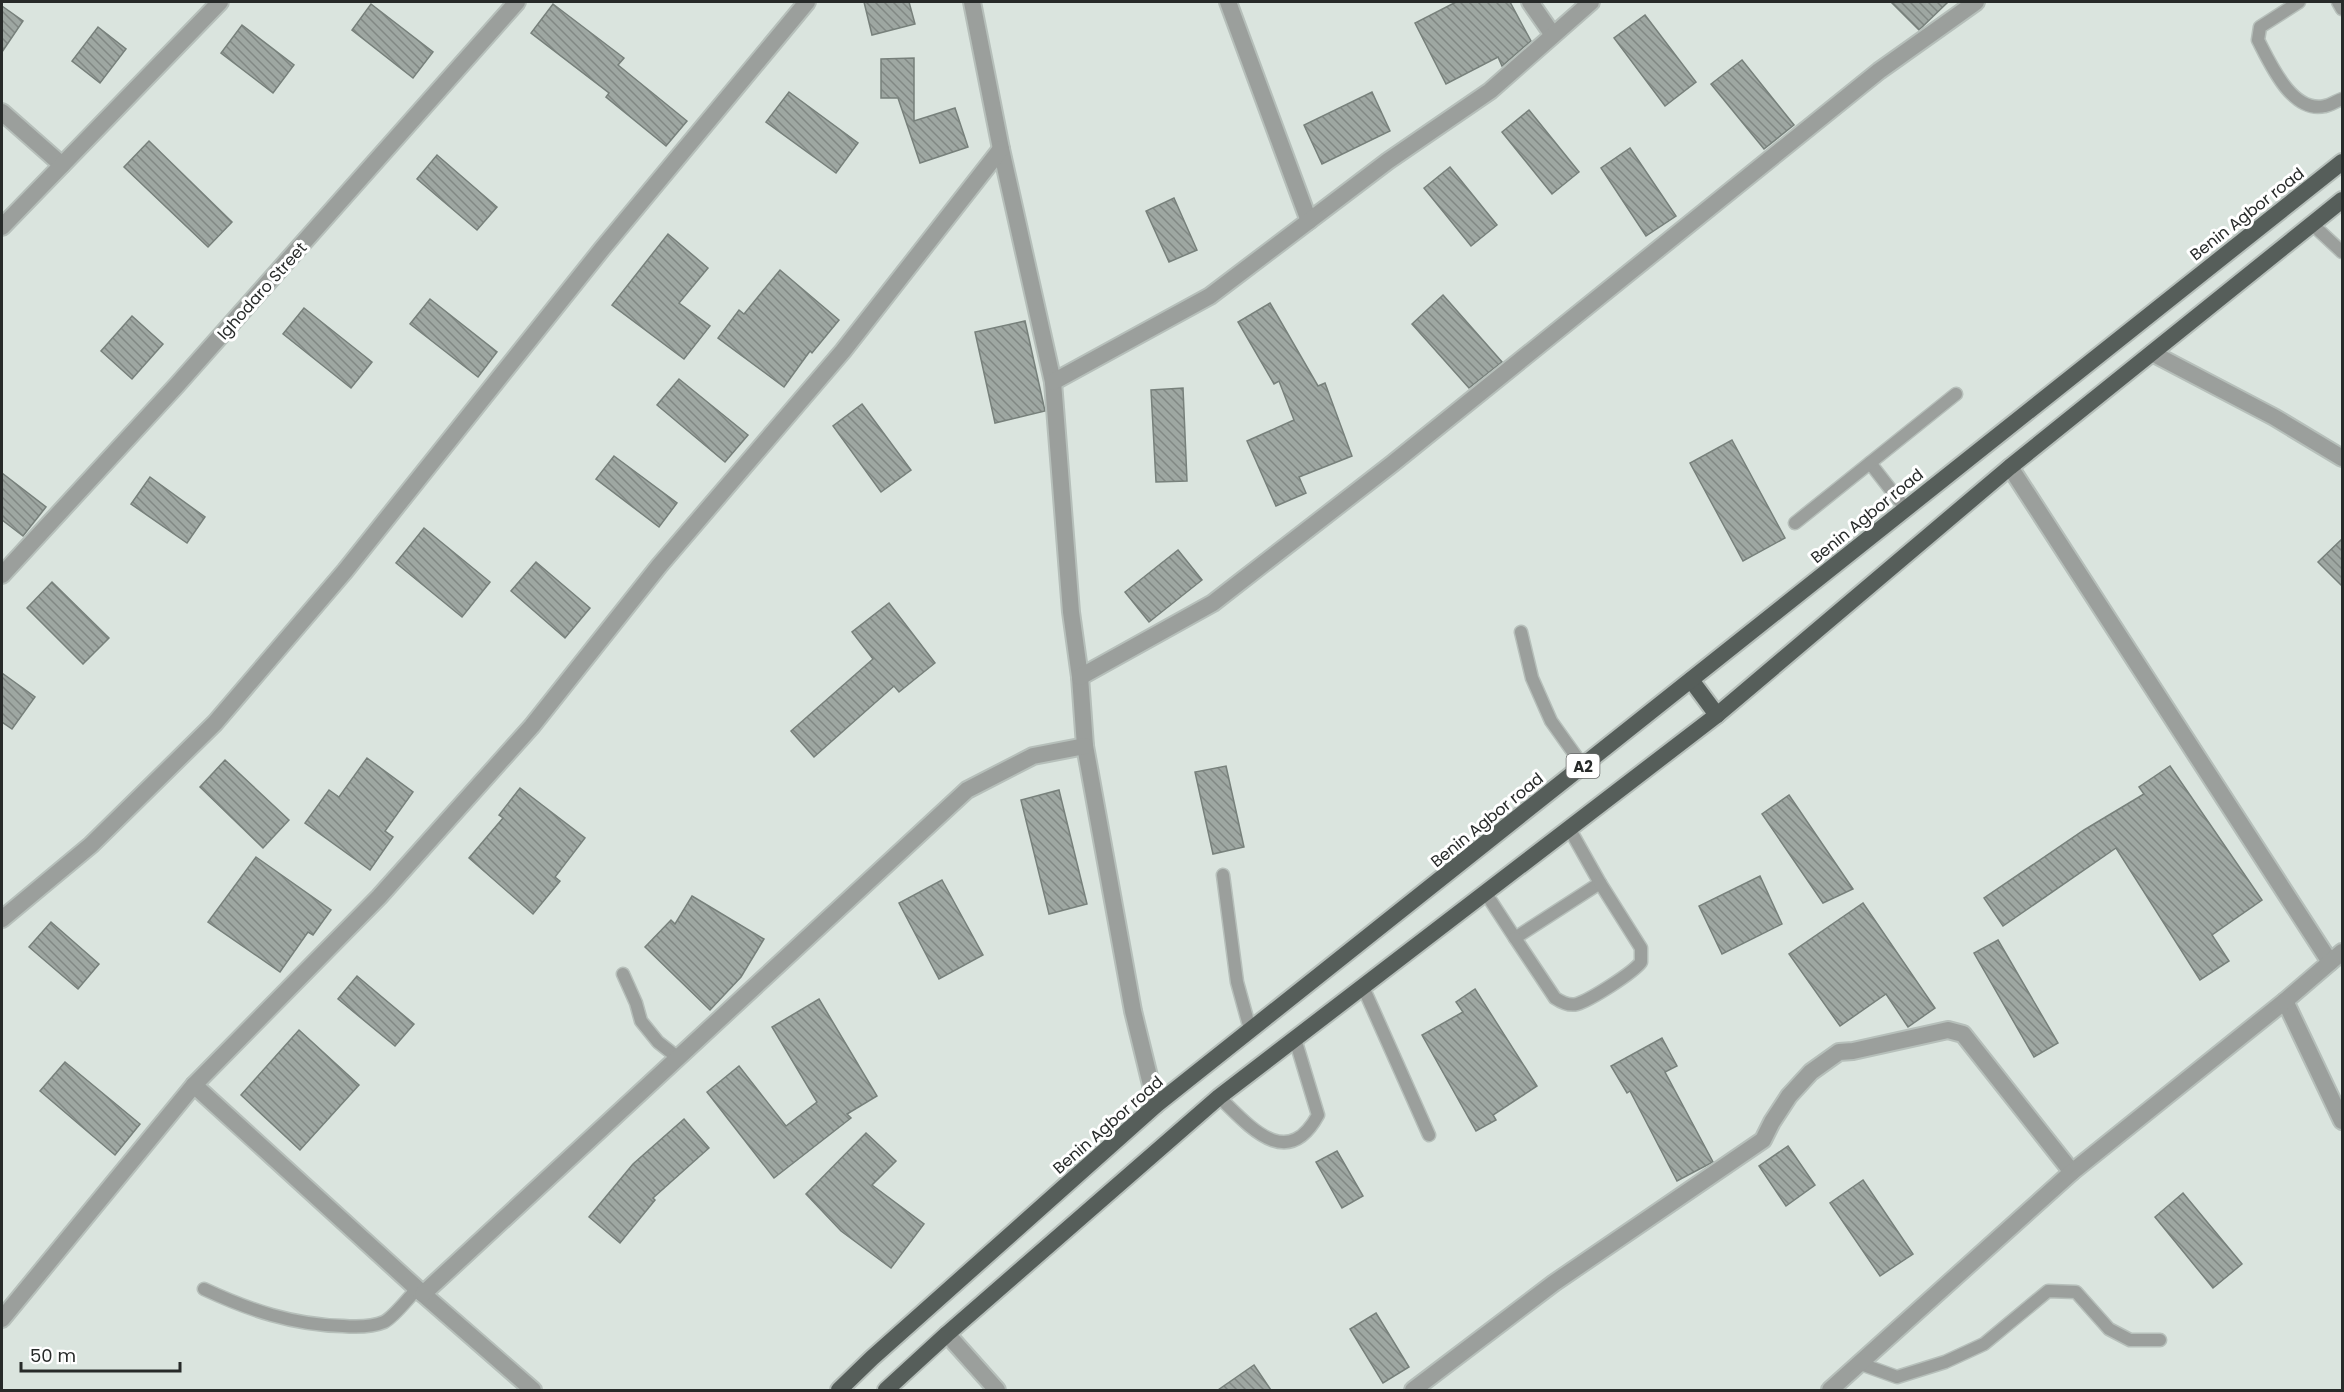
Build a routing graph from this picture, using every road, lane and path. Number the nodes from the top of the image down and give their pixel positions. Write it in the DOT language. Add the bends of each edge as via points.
graph roads {
  1 [pos="220,2"];
  2 [pos="517,2"];
  3 [pos="807,2"];
  4 [pos="972,2"];
  5 [pos="1228,2"];
  6 [pos="1530,2"];
  7 [pos="1591,2"];
  8 [pos="1977,2"];
  9 [pos="2299,2"];
  10 [pos="2338,2"];
  11 [pos="2343,9"];
  12 [pos="1553,35"];
  13 [pos="2343,99"];
  14 [pos="2,112"];
  15 [pos="1001,149"];
  16 [pos="2343,162"];
  17 [pos="62,165"];
  18 [pos="2343,200"];
  19 [pos="1309,221"];
  20 [pos="2312,225"];
  21 [pos="2,227"];
  22 [pos="2343,252"];
  23 [pos="2152,353"];
  24 [pos="1053,382"];
  25 [pos="1956,394"];
  26 [pos="2343,458"];
  27 [pos="1870,463"];
  28 [pos="2010,466"];
  29 [pos="1905,508"];
  30 [pos="1795,523"];
  31 [pos="2,574"];
  32 [pos="1521,632"];
  33 [pos="1080,677"];
  34 [pos="1690,680"];
  35 [pos="1717,715"];
  36 [pos="1085,746"];
  37 [pos="1583,766"];
  38 [pos="1569,828"];
  39 [pos="1223,875"];
  40 [pos="1600,883"];
  41 [pos="1485,892"];
  42 [pos="2,919"];
  43 [pos="1515,938"];
  44 [pos="2336,957"];
  45 [pos="623,974"];
  46 [pos="1363,987"];
  47 [pos="2285,1001"];
  48 [pos="1250,1029"];
  49 [pos="1295,1039"];
  50 [pos="677,1057"];
  51 [pos="194,1085"];
  52 [pos="1219,1096"];
  53 [pos="1156,1105"];
  54 [pos="2343,1121"];
  55 [pos="1429,1135"];
  56 [pos="2072,1172"];
  57 [pos="204,1289"];
  58 [pos="420,1291"];
  59 [pos="2,1319"];
  60 [pos="947,1334"];
  61 [pos="2160,1340"];
  62 [pos="1861,1364"];
  63 [pos="897,1387"];
  64 [pos="533,1390"];
  65 [pos="839,1390"];
  66 [pos="997,1390"];
  67 [pos="1413,1390"];
  68 [pos="1830,1390"];
  1 -- 17 [label="street"];
  2 -- 31 [label="street, Ighodaro Street" via="177,385"];
  3 -- 42 [label="street" via="609,240 345,571 215,723 91,845"];
  4 -- 15 [label="street"];
  5 -- 19 [label="street"];
  6 -- 12 [label="street"];
  7 -- 12 [label="street"];
  8 -- 33 [label="street" via="1879,71 1392,464 1213,603"];
  9 -- 13 [label="lane" via="2260,27 2258,40 2297,101 2324,107"];
  10 -- 11 [label="lane"];
  12 -- 19 [label="street" via="1490,91"];
  14 -- 17 [label="street"];
  15 -- 24 [label="street"];
  15 -- 51 [label="street" via="843,351 659,566 532,726 378,897"];
  16 -- 29 [label="highway, Benin Agbor road / A2"];
  17 -- 21 [label="street"];
  18 -- 20 [label="highway, A2"];
  19 -- 24 [label="street" via="1210,296"];
  20 -- 22 [label="lane"];
  20 -- 23 [label="highway, A2"];
  23 -- 26 [label="street"];
  23 -- 28 [label="highway, A2"];
  24 -- 33 [label="street" via="1071,612"];
  25 -- 27 [label="lane"];
  27 -- 29 [label="lane"];
  27 -- 30 [label="lane"];
  28 -- 35 [label="highway, A2"];
  28 -- 44 [label="street"];
  29 -- 34 [label="highway, Benin Agbor road / A2"];
  32 -- 37 [label="lane" via="1532,678 1551,721"];
  33 -- 36 [label="street"];
  34 -- 35 [label="highway"];
  34 -- 37 [label="highway, Benin Agbor road / A2"];
  35 -- 38 [label="highway, A2"];
  36 -- 50 [label="street" via="1033,756 967,790"];
  36 -- 53 [label="street" via="1133,1011"];
  37 -- 48 [label="highway, Benin Agbor road / A2"];
  38 -- 40 [label="lane"];
  38 -- 41 [label="highway, A2"];
  39 -- 48 [label="lane" via="1238,982"];
  40 -- 43 [label="lane"];
  40 -- 43 [label="lane" via="1641,948 1641,962 1634,972 1576,1005 1564,1003 1555,998"];
  41 -- 43 [label="lane"];
  41 -- 46 [label="highway, A2"];
  44 -- 47 [label="street"];
  45 -- 50 [label="lane" via="640,1021"];
  46 -- 49 [label="highway, A2"];
  46 -- 55 [label="lane"];
  47 -- 54 [label="street"];
  47 -- 56 [label="street"];
  48 -- 53 [label="highway, Benin Agbor road / A2"];
  49 -- 52 [label="highway, A2"];
  49 -- 52 [label="lane" via="1318,1115 1310,1130 1293,1142 1270,1141"];
  50 -- 58 [label="street"];
  51 -- 58 [label="street"];
  51 -- 59 [label="street"];
  52 -- 60 [label="highway, A2"];
  53 -- 65 [label="highway, Benin Agbor road / A2"];
  56 -- 62 [label="street"];
  56 -- 67 [label="street" via="1963,1034 1947,1030 1839,1052 1811,1072 1789,1096 1763,1140 1554,1284"];
  57 -- 58 [label="lane" via="277,1318 322,1326 366,1326 386,1321"];
  58 -- 64 [label="street"];
  60 -- 63 [label="highway, A2"];
  60 -- 66 [label="street"];
  61 -- 62 [label="lane" via="2130,1340 2109,1329 2076,1292 2048,1291 1984,1344 1946,1362 1897,1377"];
  62 -- 68 [label="street"];
}
